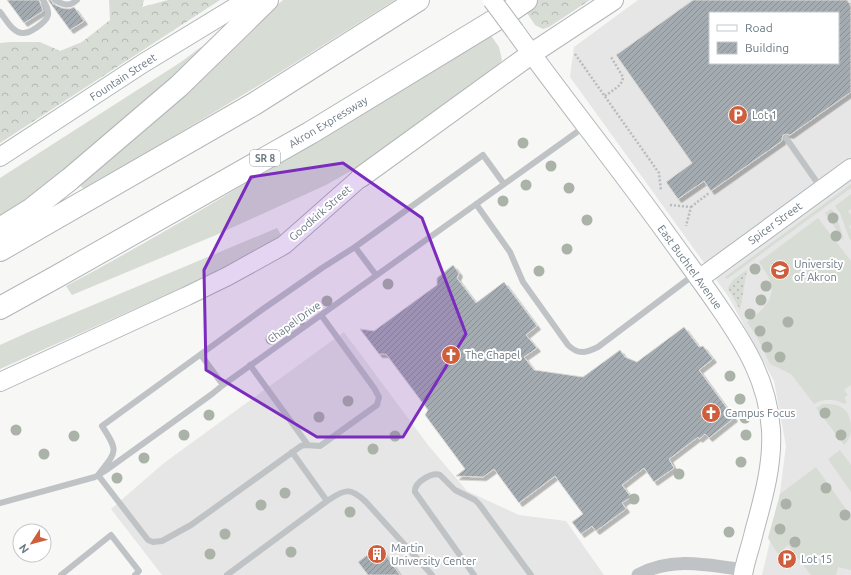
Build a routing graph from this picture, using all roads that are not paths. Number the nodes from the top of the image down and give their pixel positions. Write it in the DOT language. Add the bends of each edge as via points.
graph roads {
  1 [pos="43,0"];
  2 [pos="55,0"];
  3 [pos="77,0"];
  4 [pos="247,0"];
  5 [pos="267,0"];
  6 [pos="418,0"];
  7 [pos="492,0"];
  8 [pos="526,0"];
  9 [pos="613,0"];
  10 [pos="0,12"];
  11 [pos="532,54"];
  12 [pos="585,126"];
  13 [pos="786,138"];
  14 [pos="0,157"];
  15 [pos="851,168"];
  16 [pos="361,177"];
  17 [pos="504,184"];
  18 [pos="822,189"];
  19 [pos="476,204"];
  20 [pos="0,229"];
  21 [pos="355,247"];
  22 [pos="0,250"];
  23 [pos="376,275"];
  24 [pos="697,276"];
  25 [pos="0,308"];
  26 [pos="321,315"];
  27 [pos="201,355"];
  28 [pos="250,365"];
  29 [pos="0,382"];
  30 [pos="223,385"];
  31 [pos="308,445"];
  32 [pos="292,452"];
  33 [pos="98,475"];
  34 [pos="327,501"];
  35 [pos="0,503"];
  36 [pos="744,572"];
  37 [pos="61,575"];
  38 [pos="135,575"];
  39 [pos="227,575"];
  40 [pos="432,575"];
  41 [pos="474,575"];
  42 [pos="531,575"];
  43 [pos="638,575"];
  1 -- 10 [label="lane" via="48,7 49,16 45,22 29,32 22,33 13,29"];
  2 -- 3 [label="lane" via="66,5"];
  4 -- 14 [label="street, Fountain Street" via="142,64"];
  5 -- 20 [label="highway" via="178,86 86,166 32,209"];
  6 -- 22 [label="highway" via="254,104"];
  7 -- 11 [label="street, East Buchtel Avenue, bridge"];
  8 -- 25 [label="highway, Akron Expressway / SR 8" via="310,133"];
  9 -- 11 [label="main road, Goodkirk Street"];
  11 -- 12 [label="street, East Buchtel Avenue"];
  11 -- 16 [label="main road, Goodkirk Street"];
  12 -- 17 [label="lane, Chapel Drive"];
  12 -- 24 [label="street, East Buchtel Avenue"];
  13 -- 18 [label="lane"];
  15 -- 18 [label="street, Spicer Street"];
  16 -- 29 [label="street, Goodkirk Street" via="284,245 187,296"];
  17 -- 19 [label="lane, Chapel Drive"];
  17 -- 21 [label="lane" via="483,155"];
  18 -- 24 [label="street, Spicer Street"];
  19 -- 23 [label="lane, Chapel Drive"];
  19 -- 24 [label="lane" via="510,252 523,282 574,351 583,353 598,347"];
  21 -- 23 [label="lane"];
  21 -- 27 [label="lane"];
  23 -- 26 [label="lane, Chapel Drive"];
  24 -- 36 [label="street, East Buchtel Avenue" via="740,337 760,379 767,403 771,429 770,457 760,511"];
  26 -- 28 [label="lane, Chapel Drive"];
  26 -- 31 [label="lane" via="379,397 377,405 320,446"];
  27 -- 30 [label="lane"];
  27 -- 33 [label="lane" via="102,426 113,444 113,456"];
  28 -- 30 [label="lane, Chapel Drive"];
  28 -- 31 [label="lane"];
  30 -- 33 [label="lane, Chapel Drive"];
  31 -- 32 [label="lane"];
  32 -- 33 [label="lane" via="191,525 162,541 148,540"];
  32 -- 34 [label="lane"];
  33 -- 35 [label="lane, Chapel Drive"];
  34 -- 39 [label="lane"];
  34 -- 40 [label="lane" via="347,490 356,493"];
  36 -- 43 [label="street" via="677,563"];
  37 -- 38 [label="lane" via="111,535 140,571"];
  41 -- 42 [label="lane" via="415,492 417,484 432,475 438,474 455,490 475,500"];
}
